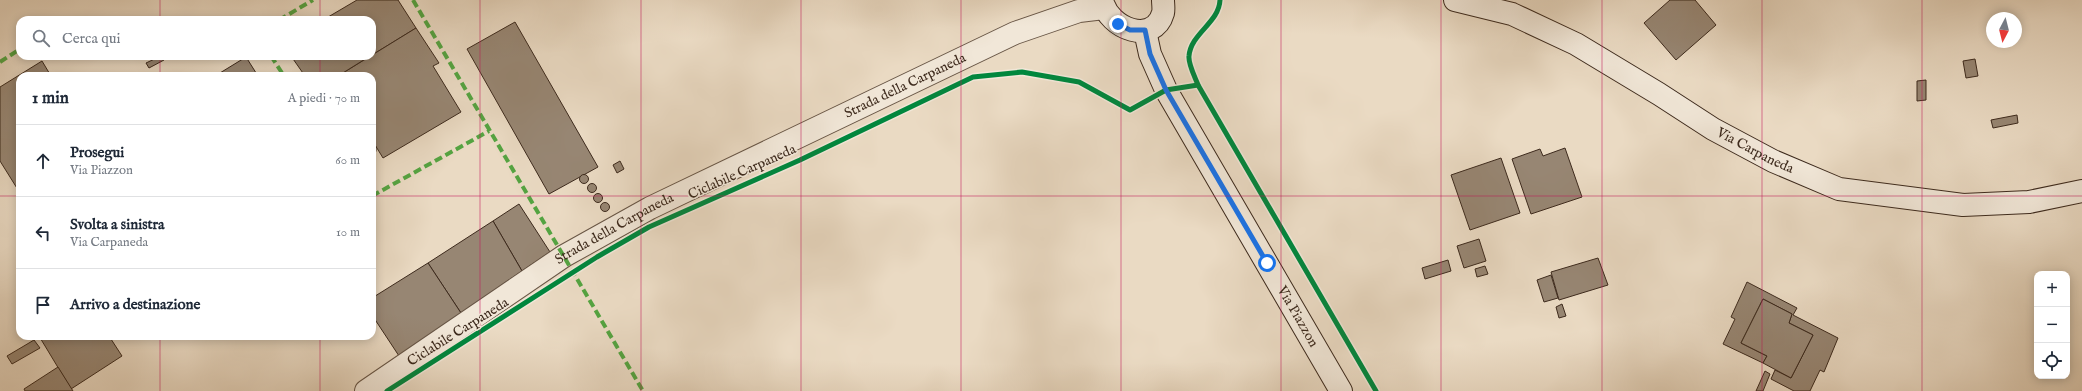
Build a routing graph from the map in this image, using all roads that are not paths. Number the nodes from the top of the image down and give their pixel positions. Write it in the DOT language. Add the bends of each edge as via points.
graph roads {
  1 [pos="1163,0"];
  2 [pos="1455,0"];
  3 [pos="1103,4"];
  4 [pos="1145,30"];
  5 [pos="2082,191"];
  6 [pos="366,391"];
  7 [pos="1341,391"];
  1 -- 4 [label="street" via="1163,13 1156,24"];
  2 -- 5 [label="street, Via Carpaneda" via="1512,14 1576,44 1713,129 1773,161 1839,189 1963,206 2029,202"];
  3 -- 4 [label="street" via="1109,17 1118,24 1130,30"];
  3 -- 6 [label="street, Strada della Carpaneda" via="1014,33 650,208 564,256"];
  4 -- 7 [label="street, Via Piazzon" via="1150,54 1166,90"];
}
